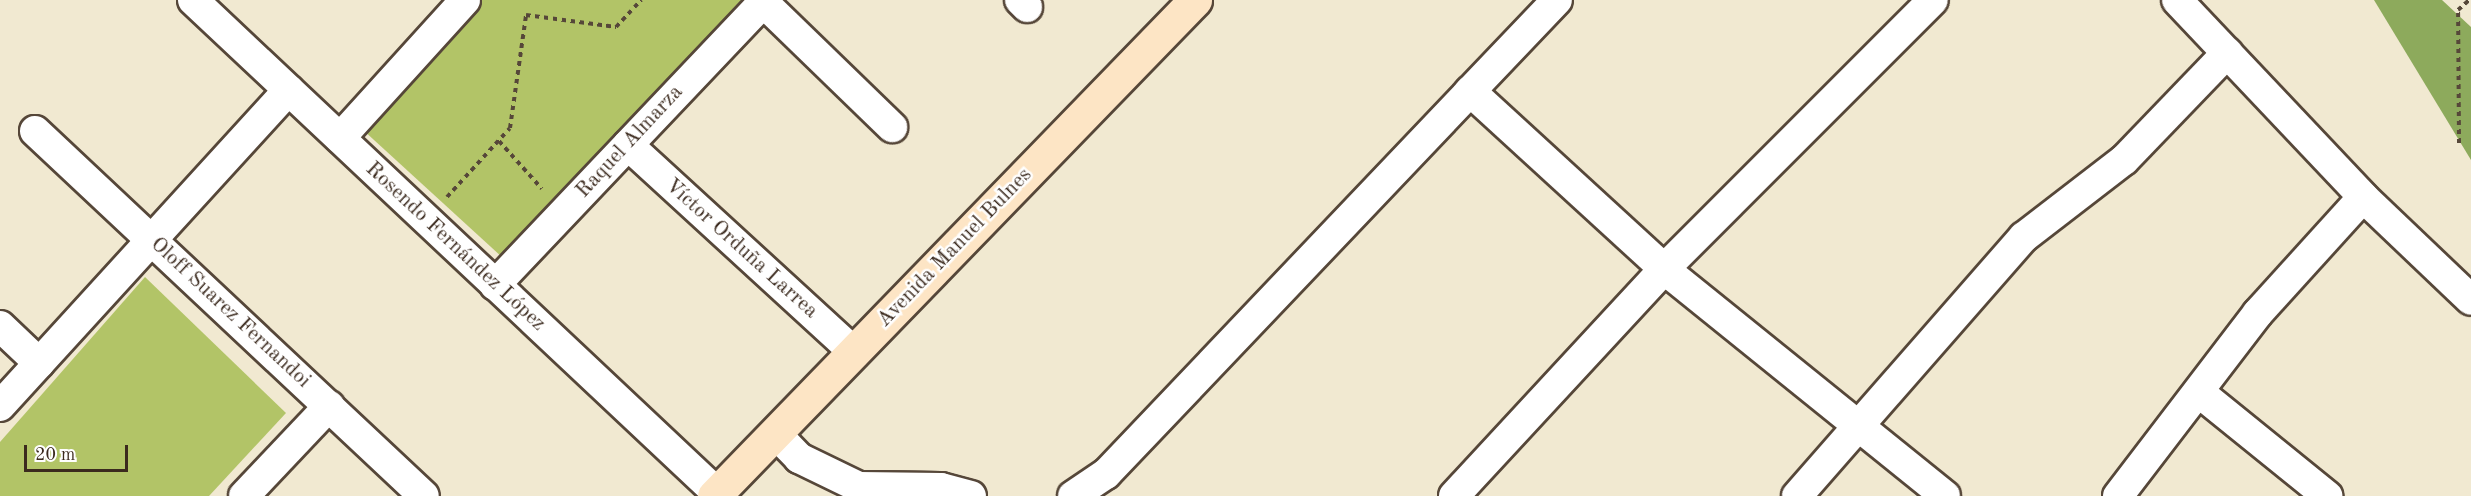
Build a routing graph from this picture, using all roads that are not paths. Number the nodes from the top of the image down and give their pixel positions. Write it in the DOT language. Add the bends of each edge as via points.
graph roads {
  1 [pos="193,0"];
  2 [pos="465,0"];
  3 [pos="1195,0"];
  4 [pos="1557,0"];
  5 [pos="1933,0"];
  6 [pos="2177,0"];
  7 [pos="764,1"];
  8 [pos="2227,53"];
  9 [pos="289,90"];
  10 [pos="1470,91"];
  11 [pos="892,128"];
  12 [pos="35,131"];
  13 [pos="339,138"];
  14 [pos="628,145"];
  15 [pos="2362,197"];
  16 [pos="152,240"];
  17 [pos="1664,269"];
  18 [pos="495,285"];
  19 [pos="2471,300"];
  20 [pos="0,326"];
  21 [pos="854,352"];
  22 [pos="39,363"];
  23 [pos="2200,393"];
  24 [pos="0,406"];
  25 [pos="329,406"];
  26 [pos="1859,429"];
  27 [pos="775,433"];
  28 [pos="888,492"];
  29 [pos="716,495"];
  30 [pos="244,496"];
  31 [pos="424,496"];
  32 [pos="971,496"];
  33 [pos="1073,496"];
  34 [pos="1454,496"];
  35 [pos="1797,496"];
  36 [pos="1945,496"];
  37 [pos="2118,496"];
  38 [pos="2327,496"];
  1 -- 9 [label="street, Rosendo Fernández López"];
  2 -- 13 [label="street"];
  3 -- 21 [label="street, Avenida Manuel Bulnes"];
  4 -- 10 [label="street"];
  5 -- 17 [label="street"];
  6 -- 8 [label="street"];
  7 -- 11 [label="street"];
  7 -- 14 [label="street, Raquel Almarza"];
  8 -- 15 [label="street"];
  8 -- 26 [label="street" via="2124,160 2024,237"];
  9 -- 13 [label="street, Rosendo Fernández López"];
  9 -- 16 [label="street"];
  10 -- 17 [label="street"];
  10 -- 33 [label="street" via="1106,474"];
  12 -- 16 [label="street, Oloff Suarez Fernandoi"];
  13 -- 18 [label="street, Rosendo Fernández López"];
  14 -- 18 [label="street, Raquel Almarza"];
  14 -- 21 [label="street, Víctor Orduña Larrea"];
  15 -- 19 [label="street"];
  15 -- 23 [label="street" via="2292,272"];
  16 -- 22 [label="street"];
  16 -- 25 [label="street, Oloff Suarez Fernandoi"];
  17 -- 26 [label="street"];
  17 -- 34 [label="street"];
  18 -- 29 [label="street, Rosendo Fernández López"];
  20 -- 22 [label="street"];
  21 -- 27 [label="street, Avenida Manuel Bulnes"];
  22 -- 24 [label="street"];
  23 -- 37 [label="street"];
  23 -- 38 [label="street"];
  25 -- 30 [label="street"];
  25 -- 31 [label="street, Oloff Suarez Fernandoi"];
  26 -- 35 [label="street"];
  26 -- 36 [label="street"];
  27 -- 28 [label="street" via="799,458 833,478"];
  27 -- 29 [label="street, Avenida Manuel Bulnes"];
  28 -- 32 [label="street" via="941,488"];
}
